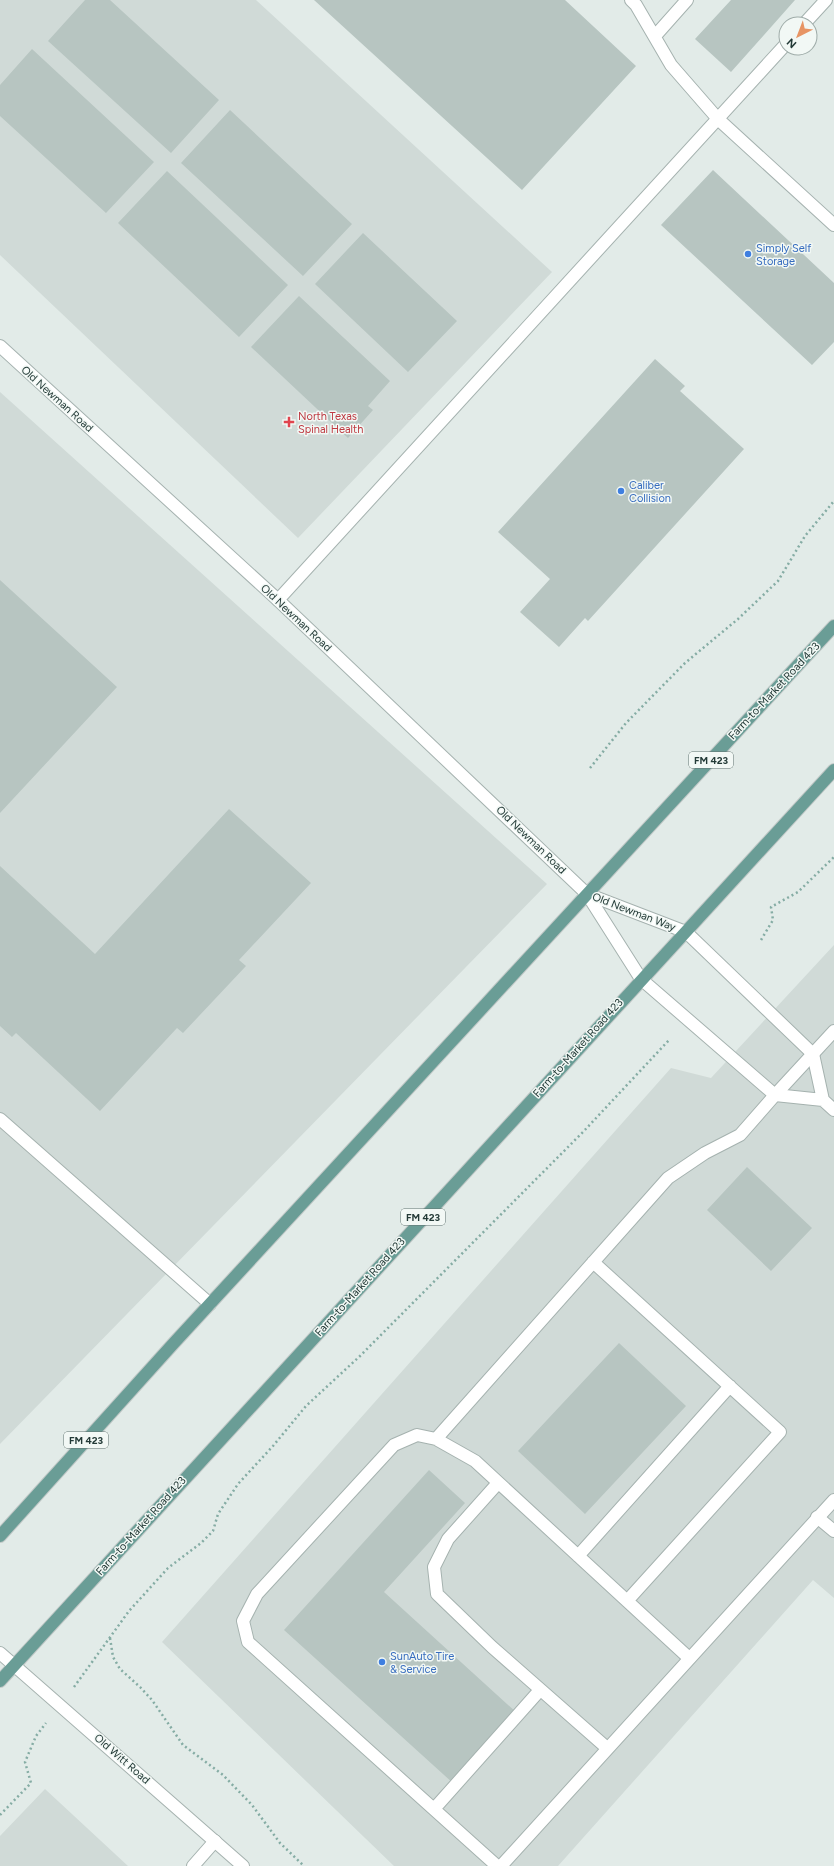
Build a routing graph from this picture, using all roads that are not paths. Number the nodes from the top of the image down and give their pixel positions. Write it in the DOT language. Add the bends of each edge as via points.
graph roads {
  1 [pos="631,0"];
  2 [pos="687,0"];
  3 [pos="826,0"];
  4 [pos="811,16"];
  5 [pos="654,36"];
  6 [pos="778,53"];
  7 [pos="718,119"];
  8 [pos="834,225"];
  9 [pos="0,346"];
  10 [pos="278,600"];
  11 [pos="834,626"];
  12 [pos="834,770"];
  13 [pos="587,894"];
  14 [pos="686,932"];
  15 [pos="641,979"];
  16 [pos="834,1031"];
  17 [pos="813,1054"];
  18 [pos="775,1095"];
  19 [pos="823,1100"];
  20 [pos="834,1110"];
  21 [pos="0,1118"];
  22 [pos="593,1262"];
  23 [pos="210,1304"];
  24 [pos="730,1386"];
  25 [pos="436,1439"];
  26 [pos="498,1483"];
  27 [pos="834,1500"];
  28 [pos="818,1517"];
  29 [pos="834,1531"];
  30 [pos="0,1536"];
  31 [pos="578,1556"];
  32 [pos="627,1601"];
  33 [pos="0,1653"];
  34 [pos="689,1658"];
  35 [pos="14,1666"];
  36 [pos="0,1681"];
  37 [pos="540,1690"];
  38 [pos="607,1748"];
  39 [pos="434,1809"];
  40 [pos="215,1841"];
  41 [pos="193,1866"];
  42 [pos="243,1866"];
  43 [pos="497,1866"];
  44 [pos="501,1866"];
  1 -- 5 [label="street"];
  2 -- 5 [label="street"];
  3 -- 4 [label="street"];
  5 -- 7 [label="street" via="671,65"];
  6 -- 7 [label="street"];
  7 -- 8 [label="street"];
  7 -- 10 [label="street"];
  9 -- 10 [label="street, Old Newman Road"];
  10 -- 13 [label="street, Old Newman Road"];
  11 -- 13 [label="main road, Farm-to-Market Road 423 / FM 423"];
  12 -- 14 [label="main road, Farm-to-Market Road 423 / FM 423"];
  13 -- 14 [label="street, Old Newman Way"];
  13 -- 15 [label="street, Old Newman Way"];
  13 -- 23 [label="main road, Farm-to-Market Road 423 / FM 423"];
  14 -- 15 [label="main road, Farm-to-Market Road 423 / FM 423"];
  14 -- 17 [label="street, Old Newman Way"];
  15 -- 18 [label="street, Old Newman Way"];
  15 -- 35 [label="main road, Farm-to-Market Road 423 / FM 423"];
  16 -- 17 [label="street"];
  17 -- 18 [label="street"];
  17 -- 19 [label="street"];
  18 -- 19 [label="street"];
  18 -- 22 [label="street" via="740,1135 705,1153 668,1178"];
  19 -- 20 [label="street"];
  21 -- 23 [label="street"];
  22 -- 24 [label="street"];
  22 -- 25 [label="street"];
  23 -- 30 [label="main road, Farm-to-Market Road 423 / FM 423"];
  24 -- 31 [label="street"];
  24 -- 32 [label="street" via="780,1432"];
  25 -- 26 [label="street" via="475,1461"];
  25 -- 39 [label="street" via="417,1435 394,1445 257,1594 243,1621 248,1642"];
  26 -- 31 [label="street"];
  26 -- 37 [label="street" via="448,1539 434,1567 437,1594"];
  27 -- 28 [label="street"];
  28 -- 29 [label="street"];
  28 -- 34 [label="street"];
  31 -- 32 [label="street"];
  32 -- 34 [label="street"];
  33 -- 35 [label="street, Old Witt Road"];
  34 -- 38 [label="street"];
  35 -- 36 [label="main road, Farm-to-Market Road 423 / FM 423"];
  35 -- 40 [label="street, Old Witt Road"];
  37 -- 38 [label="street"];
  37 -- 39 [label="street"];
  38 -- 44 [label="street"];
  39 -- 43 [label="street"];
  40 -- 41 [label="street"];
  40 -- 42 [label="street, Old Witt Road"];
}
